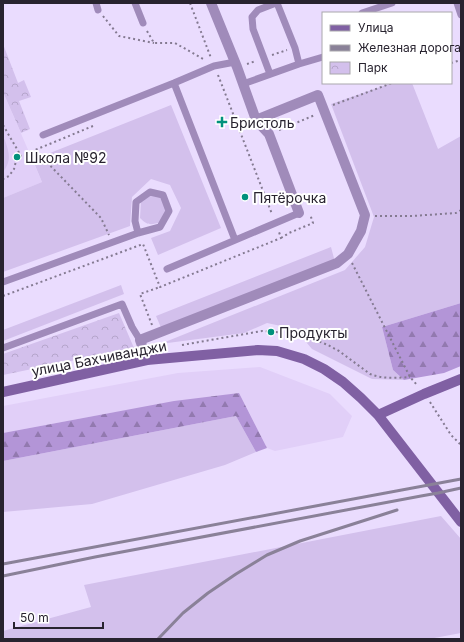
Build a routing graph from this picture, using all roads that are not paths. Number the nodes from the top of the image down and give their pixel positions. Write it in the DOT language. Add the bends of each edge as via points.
graph roads {
  1 [pos="135,3"];
  2 [pos="211,3"];
  3 [pos="276,3"];
  4 [pos="392,3"];
  5 [pos="457,3"];
  6 [pos="365,12"];
  7 [pos="461,15"];
  8 [pos="143,23"];
  9 [pos="322,57"];
  10 [pos="235,62"];
  11 [pos="298,64"];
  12 [pos="270,74"];
  13 [pos="174,84"];
  14 [pos="243,84"];
  15 [pos="256,120"];
  16 [pos="43,135"];
  17 [pos="303,211"];
  18 [pos="138,233"];
  19 [pos="235,240"];
  20 [pos="167,269"];
  21 [pos="3,282"];
  22 [pos="140,340"];
  23 [pos="3,348"];
  24 [pos="147,360"];
  25 [pos="461,379"];
  26 [pos="3,392"];
  27 [pos="378,415"];
  28 [pos="461,522"];
  1 -- 8 [label="lane"];
  2 -- 10 [label="street"];
  3 -- 11 [label="lane" via="295,48"];
  3 -- 12 [label="lane" via="258,10 252,17 253,29"];
  4 -- 6 [label="lane"];
  5 -- 7 [label="lane"];
  9 -- 11 [label="lane"];
  10 -- 13 [label="lane" via="214,66"];
  10 -- 14 [label="street"];
  11 -- 12 [label="lane"];
  12 -- 14 [label="lane"];
  13 -- 16 [label="lane"];
  13 -- 19 [label="lane"];
  14 -- 15 [label="street"];
  15 -- 17 [label="street" via="269,134"];
  15 -- 22 [label="street" via="318,95 365,215 361,231 348,254 337,263"];
  17 -- 19 [label="lane"];
  18 -- 18 [label="lane" via="160,227 169,211 163,195 150,192 136,202 135,221"];
  18 -- 21 [label="lane"];
  19 -- 20 [label="lane"];
  22 -- 23 [label="lane" via="122,304"];
  22 -- 24 [label="street"];
  24 -- 26 [label="main road, улица Бахчиванджи"];
  24 -- 27 [label="main road, улица Бахчиванджи" via="258,350 277,351 324,369 343,382"];
  25 -- 27 [label="main road"];
  27 -- 28 [label="main road, улица Бахчиванджи"];
}
